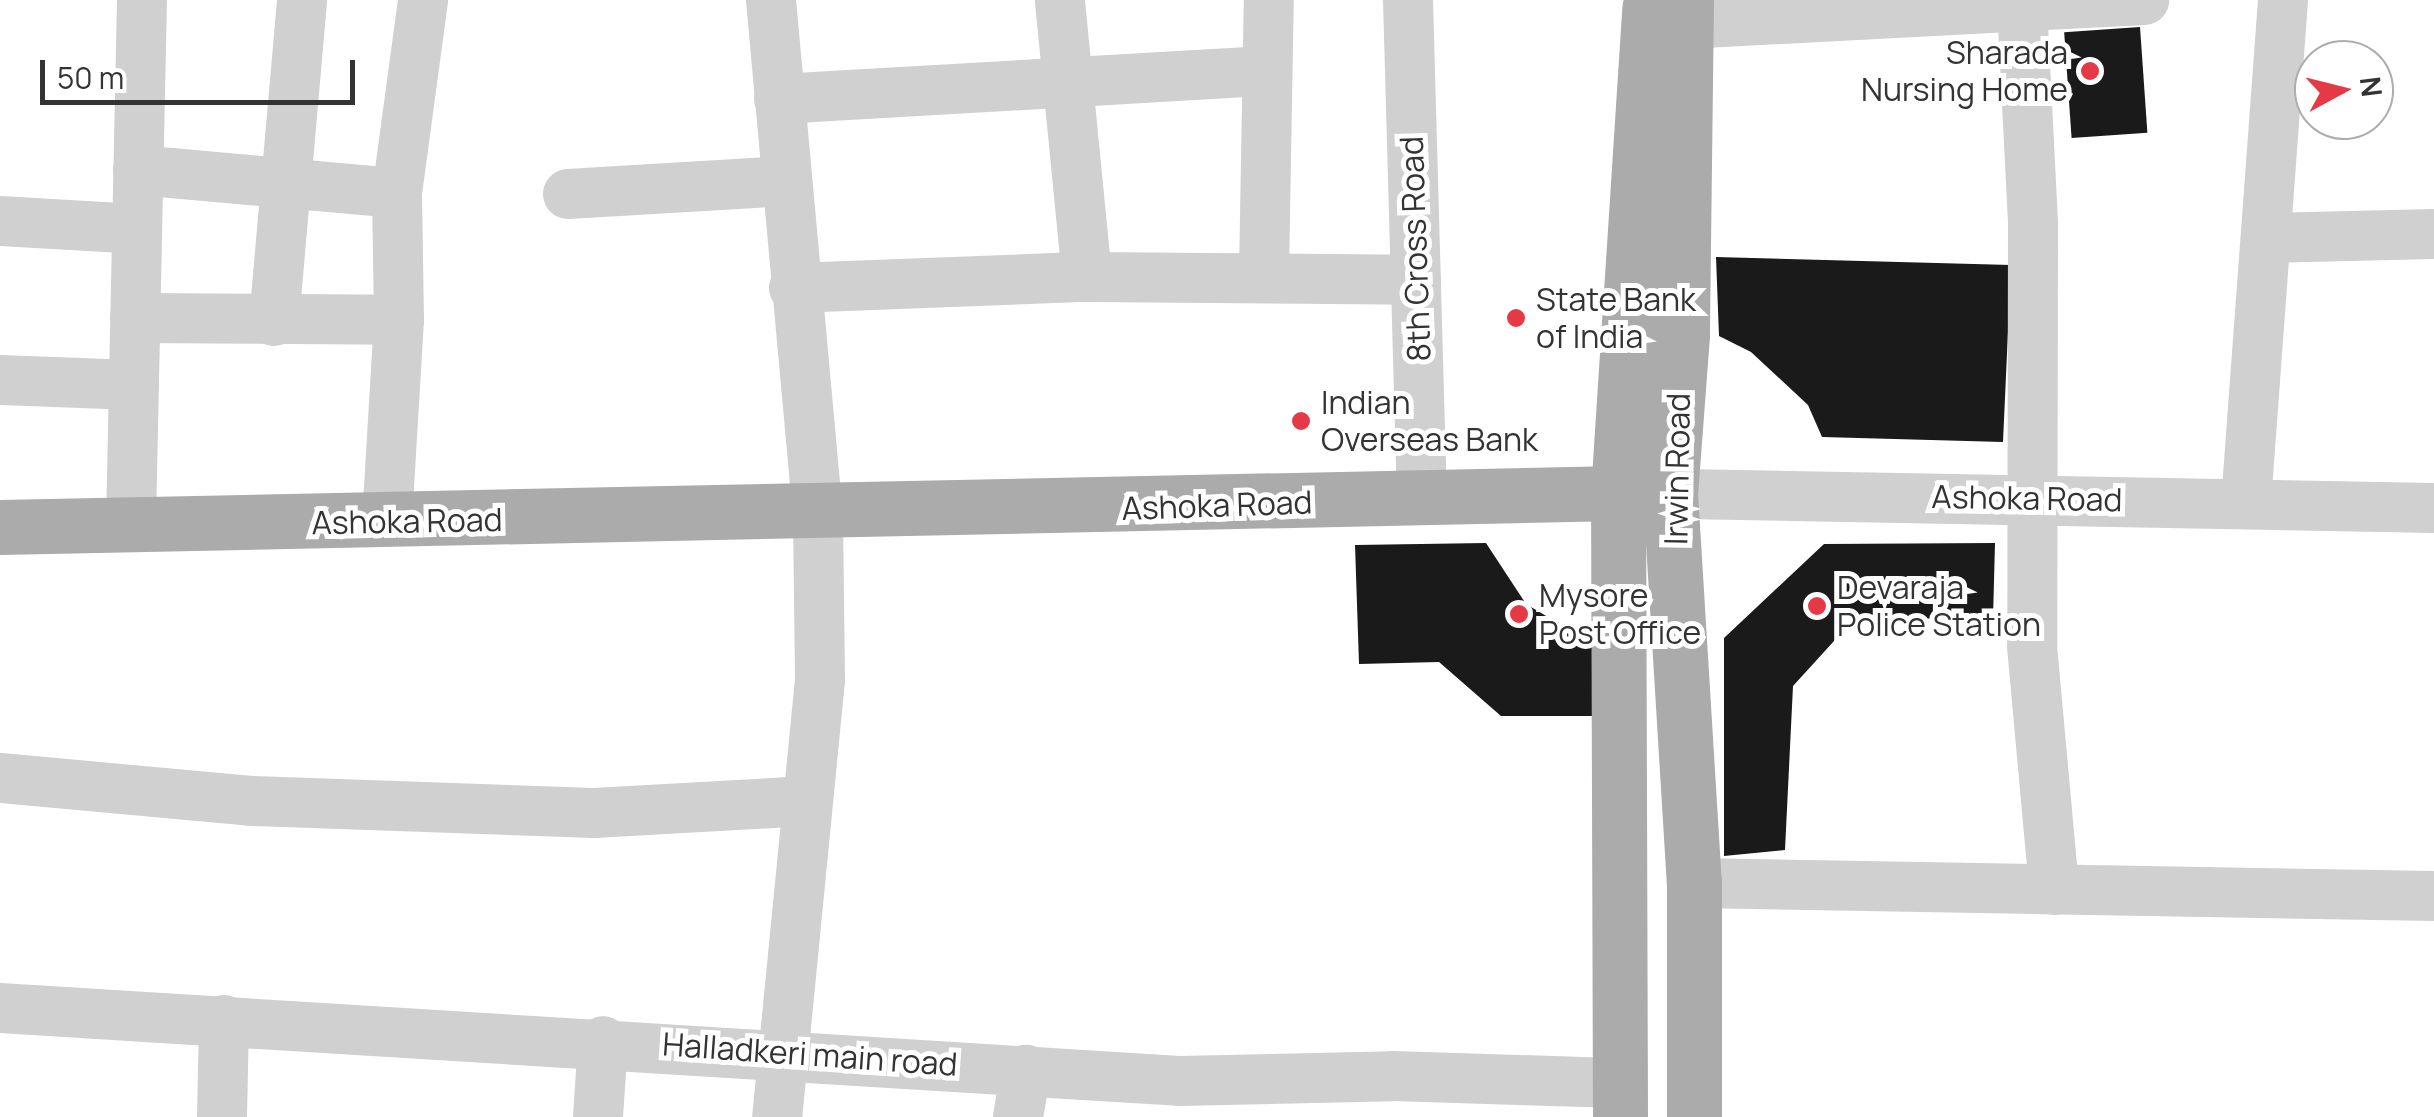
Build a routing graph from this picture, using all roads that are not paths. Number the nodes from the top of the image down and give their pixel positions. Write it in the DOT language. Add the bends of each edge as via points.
graph roads {
  1 [pos="142,0"];
  2 [pos="302,0"];
  3 [pos="422,0"];
  4 [pos="772,0"];
  5 [pos="1060,0"];
  6 [pos="1269,0"];
  7 [pos="1408,0"];
  8 [pos="2144,0"];
  9 [pos="2283,0"];
  10 [pos="2022,5"];
  11 [pos="1869,6"];
  12 [pos="1674,8"];
  13 [pos="1266,71"];
  14 [pos="1064,82"];
  15 [pos="780,99"];
  16 [pos="138,170"];
  17 [pos="784,181"];
  18 [pos="289,184"];
  19 [pos="397,192"];
  20 [pos="568,194"];
  21 [pos="0,221"];
  22 [pos="137,228"];
  23 [pos="2434,234"];
  24 [pos="2270,238"];
  25 [pos="1264,274"];
  26 [pos="1087,277"];
  27 [pos="1416,280"];
  28 [pos="794,288"];
  29 [pos="135,318"];
  30 [pos="274,320"];
  31 [pos="399,320"];
  32 [pos="0,380"];
  33 [pos="134,385"];
  34 [pos="1644,493"];
  35 [pos="2030,498"];
  36 [pos="1422,499"];
  37 [pos="2246,503"];
  38 [pos="2434,508"];
  39 [pos="818,516"];
  40 [pos="388,521"];
  41 [pos="131,524"];
  42 [pos="0,527"];
  43 [pos="0,778"];
  44 [pos="808,800"];
  45 [pos="1694,884"];
  46 [pos="2054,890"];
  47 [pos="2434,896"];
  48 [pos="0,1008"];
  49 [pos="224,1020"];
  50 [pos="603,1041"];
  51 [pos="784,1052"];
  52 [pos="1022,1093"];
  53 [pos="1177,1099"];
  54 [pos="1620,1100"];
  55 [pos="222,1117"];
  56 [pos="598,1117"];
  57 [pos="777,1117"];
  58 [pos="1694,1117"];
  1 -- 16 [label="street"];
  2 -- 18 [label="street"];
  3 -- 19 [label="street"];
  4 -- 15 [label="street"];
  5 -- 14 [label="street"];
  6 -- 13 [label="street"];
  7 -- 27 [label="street, 8th Cross Road"];
  8 -- 10 [label="street"];
  9 -- 24 [label="street"];
  10 -- 11 [label="street"];
  10 -- 35 [label="street" via="2032,225"];
  11 -- 12 [label="street"];
  12 -- 34 [label="main road, Irwin Road" via="1642,178"];
  12 -- 34 [label="main road, Irwin Road" via="1682,335"];
  13 -- 14 [label="street"];
  13 -- 25 [label="street"];
  14 -- 15 [label="street"];
  14 -- 26 [label="street"];
  15 -- 17 [label="street"];
  16 -- 18 [label="street"];
  16 -- 22 [label="street"];
  17 -- 20 [label="street"];
  17 -- 28 [label="street"];
  18 -- 19 [label="street"];
  18 -- 30 [label="street"];
  19 -- 31 [label="street"];
  21 -- 22 [label="street"];
  22 -- 29 [label="street"];
  23 -- 24 [label="street"];
  24 -- 37 [label="street"];
  25 -- 26 [label="street"];
  25 -- 27 [label="street"];
  26 -- 28 [label="street"];
  27 -- 36 [label="street, 8th Cross Road"];
  28 -- 39 [label="street"];
  29 -- 30 [label="street"];
  29 -- 33 [label="street"];
  30 -- 31 [label="street"];
  31 -- 40 [label="street"];
  32 -- 33 [label="street"];
  33 -- 41 [label="street"];
  34 -- 35 [label="street, Ashoka Road"];
  34 -- 36 [label="main road, Ashoka Road"];
  34 -- 45 [label="main road, Irwin Road"];
  34 -- 54 [label="main road, Irwin Road"];
  35 -- 37 [label="street, Ashoka Road"];
  35 -- 46 [label="street" via="2032,646"];
  36 -- 39 [label="main road, Ashoka Road"];
  37 -- 38 [label="street, Ashoka Road"];
  39 -- 40 [label="main road, Ashoka Road"];
  39 -- 44 [label="street" via="820,680"];
  40 -- 41 [label="main road, Ashoka Road"];
  41 -- 42 [label="main road, Ashoka Road"];
  43 -- 44 [label="street" via="251,800 594,813"];
  44 -- 51 [label="street"];
  45 -- 46 [label="street"];
  45 -- 58 [label="main road, Irwin Road"];
  46 -- 47 [label="street"];
  48 -- 49 [label="street, Halladkeri main road"];
  49 -- 50 [label="street, Halladkeri main road"];
  49 -- 55 [label="street"];
  50 -- 51 [label="street, Halladkeri main road"];
  50 -- 56 [label="street"];
  51 -- 52 [label="street, Halladkeri main road"];
  51 -- 57 [label="street"];
  52 -- 53 [label="street, Halladkeri main road"];
  53 -- 54 [label="street, Halladkeri main road" via="1393,1076"];
}
